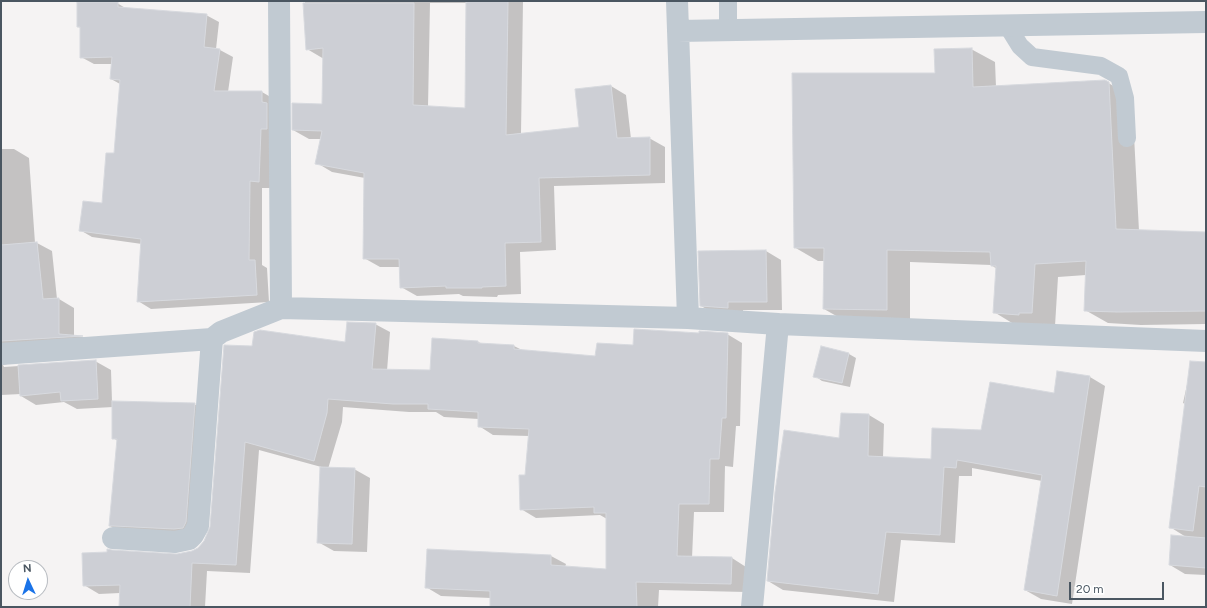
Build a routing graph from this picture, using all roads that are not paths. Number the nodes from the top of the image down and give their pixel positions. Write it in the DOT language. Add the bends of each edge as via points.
graph roads {
  1 [pos="279,1"];
  2 [pos="677,1"];
  3 [pos="728,1"];
  4 [pos="1206,22"];
  5 [pos="1007,25"];
  6 [pos="728,30"];
  7 [pos="678,31"];
  8 [pos="1127,138"];
  9 [pos="280,308"];
  10 [pos="688,318"];
  11 [pos="778,324"];
  12 [pos="212,340"];
  13 [pos="1206,341"];
  14 [pos="1,354"];
  15 [pos="113,538"];
  16 [pos="752,607"];
  1 -- 9 [label="street"];
  2 -- 7 [label="street"];
  3 -- 6 [label="lane"];
  4 -- 5 [label="street"];
  5 -- 6 [label="street"];
  5 -- 8 [label="lane" via="1020,46 1032,57 1101,66 1119,76 1125,98"];
  6 -- 7 [label="street"];
  7 -- 10 [label="street"];
  9 -- 10 [label="street"];
  9 -- 12 [label="street" via="221,332"];
  10 -- 11 [label="street"];
  11 -- 13 [label="street"];
  11 -- 16 [label="street"];
  12 -- 14 [label="street"];
  12 -- 15 [label="street" via="198,526 189,539 175,542"];
}
